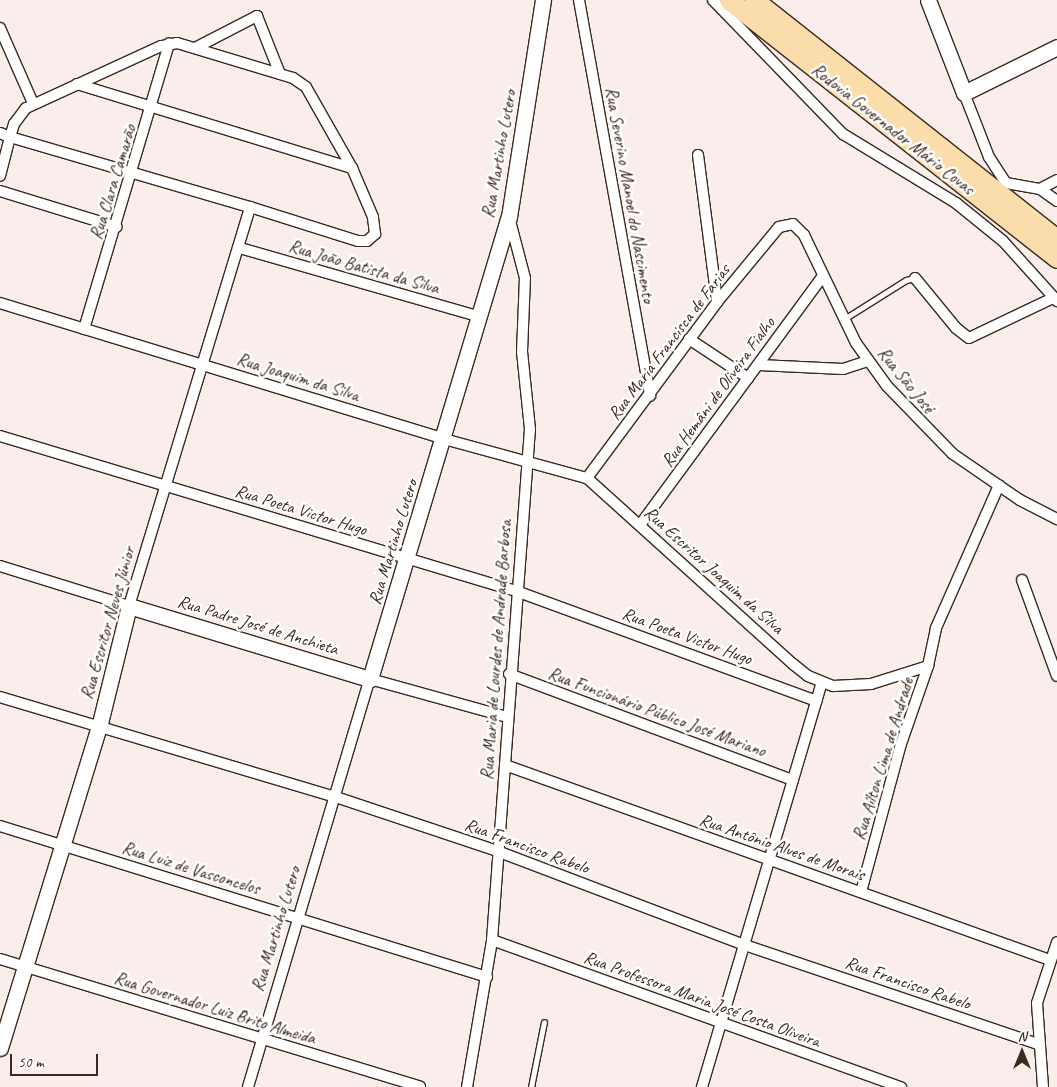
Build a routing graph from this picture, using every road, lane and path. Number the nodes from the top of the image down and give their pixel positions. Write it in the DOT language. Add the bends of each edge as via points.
graph roads {
  1 [pos="543,0"];
  2 [pos="579,0"];
  3 [pos="714,0"];
  4 [pos="729,0"];
  5 [pos="754,0"];
  6 [pos="928,0"];
  7 [pos="0,28"];
  8 [pos="169,44"];
  9 [pos="1057,47"];
  10 [pos="195,48"];
  11 [pos="280,74"];
  12 [pos="77,84"];
  13 [pos="964,92"];
  14 [pos="29,106"];
  15 [pos="152,106"];
  16 [pos="5,135"];
  17 [pos="698,155"];
  18 [pos="352,168"];
  19 [pos="132,172"];
  20 [pos="0,176"];
  21 [pos="1057,180"];
  22 [pos="1002,188"];
  23 [pos="1040,189"];
  24 [pos="0,190"];
  25 [pos="1057,202"];
  26 [pos="250,207"];
  27 [pos="508,217"];
  28 [pos="117,227"];
  29 [pos="779,227"];
  30 [pos="1057,239"];
  31 [pos="240,248"];
  32 [pos="1057,258"];
  33 [pos="822,277"];
  34 [pos="915,278"];
  35 [pos="1055,299"];
  36 [pos="717,302"];
  37 [pos="0,303"];
  38 [pos="480,317"];
  39 [pos="844,320"];
  40 [pos="84,329"];
  41 [pos="689,339"];
  42 [pos="868,361"];
  43 [pos="204,365"];
  44 [pos="759,365"];
  45 [pos="748,378"];
  46 [pos="650,396"];
  47 [pos="0,436"];
  48 [pos="444,439"];
  49 [pos="526,462"];
  50 [pos="587,478"];
  51 [pos="999,485"];
  52 [pos="168,487"];
  53 [pos="1057,519"];
  54 [pos="640,525"];
  55 [pos="408,559"];
  56 [pos="0,566"];
  57 [pos="1022,580"];
  58 [pos="516,591"];
  59 [pos="129,606"];
  60 [pos="928,666"];
  61 [pos="509,674"];
  62 [pos="1057,676"];
  63 [pos="370,679"];
  64 [pos="822,683"];
  65 [pos="0,697"];
  66 [pos="817,701"];
  67 [pos="507,717"];
  68 [pos="98,727"];
  69 [pos="505,765"];
  70 [pos="793,780"];
  71 [pos="336,797"];
  72 [pos="0,826"];
  73 [pos="61,845"];
  74 [pos="497,851"];
  75 [pos="771,862"];
  76 [pos="862,892"];
  77 [pos="299,918"];
  78 [pos="492,940"];
  79 [pos="1057,942"];
  80 [pos="745,945"];
  81 [pos="0,959"];
  82 [pos="1050,960"];
  83 [pos="26,967"];
  84 [pos="487,978"];
  85 [pos="544,1022"];
  86 [pos="721,1026"];
  87 [pos="262,1040"];
  88 [pos="1037,1044"];
  89 [pos="0,1048"];
  90 [pos="248,1087"];
  91 [pos="420,1087"];
  92 [pos="467,1087"];
  93 [pos="531,1087"];
  94 [pos="702,1087"];
  95 [pos="901,1087"];
  96 [pos="1043,1087"];
  1 -- 27 [label="street, Rua Martinho Lutero"];
  2 -- 46 [label="street, Rua Severino Manoel do Nascimento"];
  3 -- 35 [label="street" via="843,134 956,203 1003,241"];
  4 -- 32 [label="highway, Rodovia Governador Mário Covas"];
  5 -- 22 [label="highway, Rodovia Governador Mário Covas"];
  6 -- 13 [label="street"];
  7 -- 14 [label="street"];
  8 -- 10 [label="street"];
  8 -- 12 [label="street"];
  8 -- 15 [label="street, Rua Clara Camarão"];
  9 -- 13 [label="street"];
  10 -- 11 [label="street"];
  10 -- 11 [label="street" via="257,16"];
  11 -- 18 [label="street" via="300,82 313,94"];
  12 -- 14 [label="street"];
  12 -- 15 [label="street"];
  13 -- 22 [label="street"];
  14 -- 16 [label="street"];
  15 -- 18 [label="street"];
  15 -- 19 [label="street, Rua Clara Camarão"];
  16 -- 19 [label="street"];
  16 -- 20 [label="street"];
  17 -- 36 [label="street"];
  18 -- 26 [label="street" via="375,227 372,239 358,240"];
  19 -- 26 [label="street"];
  19 -- 28 [label="street, Rua Clara Camarão"];
  21 -- 23 [label="street"];
  22 -- 23 [label="street"];
  22 -- 30 [label="highway, Rodovia Governador Mário Covas"];
  23 -- 25 [label="street"];
  24 -- 28 [label="street"];
  26 -- 31 [label="street, Rua Escritor Neves Júnior"];
  27 -- 38 [label="street, Rua Martinho Lutero"];
  27 -- 49 [label="street, Rua Maria de Lourdes de Andrade Barbosa" via="525,278 522,352 531,405"];
  28 -- 40 [label="street, Rua Clara Camarão"];
  29 -- 33 [label="street, Rua São José" via="794,224 801,229"];
  29 -- 36 [label="street, Rua Maria Francisca de Farias"];
  31 -- 38 [label="street, Rua João Batista da Silva"];
  31 -- 43 [label="street, Rua Escritor Neves Júnior"];
  33 -- 39 [label="street, Rua São José"];
  33 -- 44 [label="street, Rua Hemâni de Oliveira Fialho"];
  34 -- 35 [label="street" via="956,328 969,338"];
  34 -- 39 [label="lane"];
  36 -- 41 [label="street, Rua Maria Francisca de Farias"];
  37 -- 40 [label="street, Rua Joaquim da Silva"];
  38 -- 48 [label="street, Rua Martinho Lutero"];
  39 -- 42 [label="street, Rua São José"];
  40 -- 43 [label="street, Rua Joaquim da Silva"];
  41 -- 45 [label="street"];
  41 -- 46 [label="street, Rua Maria Francisca de Farias"];
  42 -- 44 [label="street" via="843,369"];
  42 -- 51 [label="street, Rua São José" via="933,438"];
  43 -- 48 [label="street, Rua Joaquim da Silva"];
  43 -- 52 [label="street, Rua Escritor Neves Júnior"];
  44 -- 45 [label="street, Rua Hemâni de Oliveira Fialho"];
  45 -- 54 [label="street, Rua Hemâni de Oliveira Fialho"];
  46 -- 50 [label="street, Rua Maria Francisca de Farias"];
  47 -- 52 [label="street, Rua Poeta Victor Hugo"];
  48 -- 49 [label="street, Rua Joaquim da Silva"];
  48 -- 55 [label="street, Rua Martinho Lutero"];
  49 -- 50 [label="street, Rua Joaquim da Silva"];
  49 -- 58 [label="street, Rua Maria de Lourdes de Andrade Barbosa"];
  50 -- 54 [label="street, Rua Escritor Joaquim da Silva"];
  51 -- 53 [label="street, Rua São José"];
  51 -- 60 [label="street" via="936,628"];
  52 -- 55 [label="street, Rua Poeta Victor Hugo"];
  52 -- 59 [label="street, Rua Escritor Neves Júnior"];
  54 -- 64 [label="street, Rua Escritor Joaquim da Silva" via="794,664"];
  55 -- 58 [label="street, Rua Poeta Victor Hugo"];
  55 -- 63 [label="street, Rua Martinho Lutero"];
  56 -- 59 [label="street, Rua Padre José de Anchieta"];
  57 -- 62 [label="street"];
  58 -- 61 [label="street, Rua Maria de Lourdes de Andrade Barbosa"];
  58 -- 66 [label="street, Rua Poeta Victor Hugo"];
  59 -- 63 [label="street, Rua Padre José de Anchieta"];
  59 -- 68 [label="street, Rua Escritor Neves Júnior"];
  60 -- 64 [label="street" via="850,688"];
  60 -- 76 [label="street, Rua Aílton Lima de Andrade" via="901,744"];
  61 -- 67 [label="street, Rua Maria de Lourdes de Andrade Barbosa"];
  61 -- 70 [label="street, Rua Funcionário Público José Mariano"];
  63 -- 67 [label="street, Rua Padre José de Anchieta"];
  63 -- 71 [label="street, Rua Martinho Lutero"];
  64 -- 66 [label="street"];
  65 -- 68 [label="street, Rua Francisco Rabelo"];
  66 -- 70 [label="street"];
  67 -- 69 [label="street, Rua Maria de Lourdes de Andrade Barbosa"];
  68 -- 71 [label="street, Rua Francisco Rabelo"];
  68 -- 73 [label="street, Rua Escritor Neves Júnior"];
  69 -- 74 [label="street, Rua Maria de Lourdes de Andrade Barbosa"];
  69 -- 75 [label="street, Rua Antônio Alves de Morais"];
  70 -- 75 [label="street"];
  71 -- 74 [label="street, Rua Francisco Rabelo"];
  71 -- 77 [label="street, Rua Martinho Lutero"];
  72 -- 73 [label="street, Rua Luiz de Vasconcelos"];
  73 -- 77 [label="street, Rua Luiz de Vasconcelos"];
  73 -- 83 [label="street, Rua Escritor Neves Júnior"];
  74 -- 78 [label="street, Rua Maria de Lourdes de Andrade Barbosa"];
  74 -- 80 [label="street, Rua Francisco Rabelo"];
  75 -- 76 [label="street, Rua Antônio Alves de Morais"];
  75 -- 80 [label="street"];
  76 -- 82 [label="street, Rua Antônio Alves de Morais"];
  77 -- 84 [label="street, Rua Luiz de Vasconcelos"];
  77 -- 87 [label="street, Rua Martinho Lutero"];
  78 -- 84 [label="street, Rua Maria de Lourdes de Andrade Barbosa"];
  78 -- 86 [label="street, Rua Professora Maria José Costa Oliveira"];
  79 -- 82 [label="street"];
  80 -- 86 [label="street"];
  80 -- 88 [label="street, Rua Francisco Rabelo"];
  81 -- 83 [label="street, Rua Governador Luiz Brito Almeida"];
  82 -- 88 [label="street" via="1036,1003"];
  83 -- 87 [label="street, Rua Governador Luiz Brito Almeida"];
  83 -- 89 [label="street, Rua Escritor Neves Júnior"];
  84 -- 92 [label="street, Rua Maria de Lourdes de Andrade Barbosa"];
  85 -- 93 [label="lane"];
  86 -- 94 [label="street"];
  86 -- 95 [label="street, Rua Professora Maria José Costa Oliveira"];
  87 -- 90 [label="street, Rua Martinho Lutero"];
  87 -- 91 [label="street, Rua Governador Luiz Brito Almeida"];
  88 -- 96 [label="street"];
}
